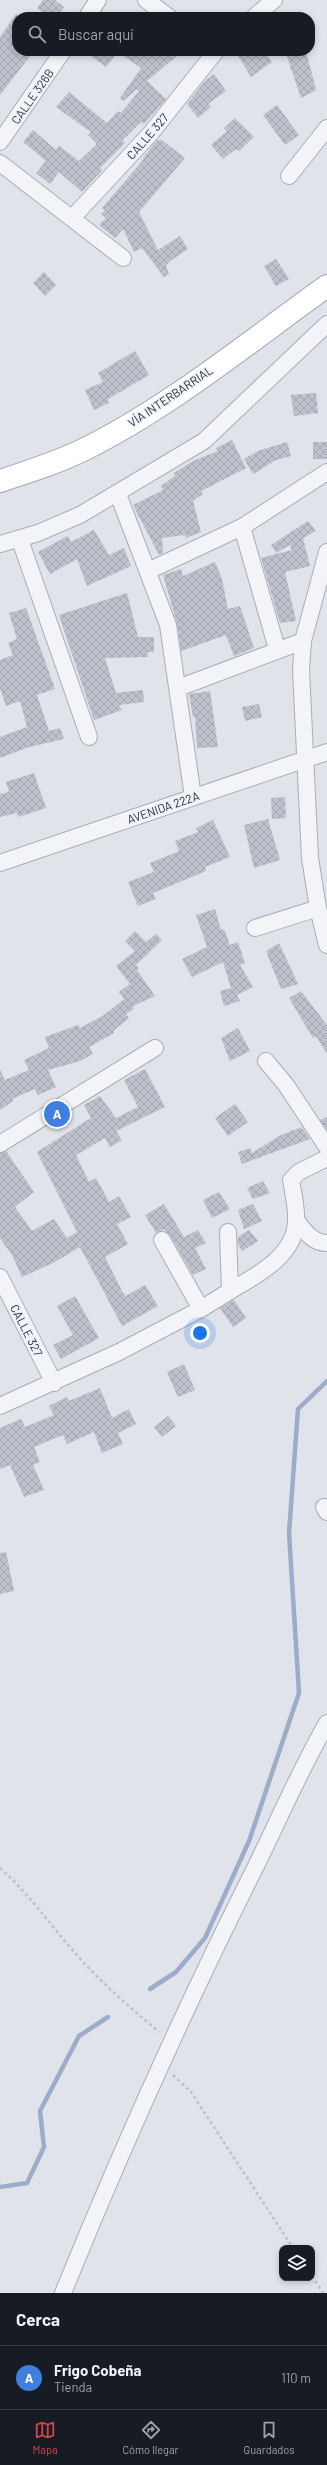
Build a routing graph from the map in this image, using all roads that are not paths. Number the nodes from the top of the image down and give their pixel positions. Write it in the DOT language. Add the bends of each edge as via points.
graph roads {
  1 [pos="98,0"];
  2 [pos="146,0"];
  3 [pos="274,0"];
  4 [pos="90,12"];
  5 [pos="162,12"];
  6 [pos="260,12"];
  7 [pos="60,56"];
  8 [pos="211,56"];
  9 [pos="327,128"];
  10 [pos="0,142"];
  11 [pos="0,163"];
  12 [pos="289,176"];
  13 [pos="73,218"];
  14 [pos="123,258"];
  15 [pos="327,286"];
  16 [pos="327,324"];
  17 [pos="327,472"];
  18 [pos="0,481"];
  19 [pos="118,494"];
  20 [pos="242,527"];
  21 [pos="20,540"];
  22 [pos="0,544"];
  23 [pos="327,552"];
  24 [pos="148,571"];
  25 [pos="303,641"];
  26 [pos="277,650"];
  27 [pos="178,688"];
  28 [pos="89,737"];
  29 [pos="327,752"];
  30 [pos="305,759"];
  31 [pos="193,797"];
  32 [pos="0,863"];
  33 [pos="318,908"];
  34 [pos="255,928"];
  35 [pos="327,945"];
  36 [pos="155,1048"];
  37 [pos="266,1061"];
  38 [pos="0,1144"];
  39 [pos="327,1147"];
  40 [pos="327,1158"];
  41 [pos="296,1220"];
  42 [pos="228,1232"];
  43 [pos="162,1240"];
  44 [pos="327,1243"];
  45 [pos="0,1277"];
  46 [pos="230,1290"];
  47 [pos="201,1309"];
  48 [pos="54,1382"];
  49 [pos="0,1406"];
  50 [pos="327,1723"];
  51 [pos="63,2293"];
  1 -- 4 [label="street"];
  2 -- 5 [label="street"];
  3 -- 6 [label="street"];
  7 -- 10 [label="street, CALLE 326B"];
  8 -- 13 [label="street, CALLE 327" via="151,133"];
  9 -- 12 [label="street"];
  11 -- 13 [label="street"];
  13 -- 14 [label="street"];
  15 -- 18 [label="main road, VÍA INTERBARRIAL" via="157,407 109,436 40,468"];
  16 -- 19 [label="street" via="204,441"];
  17 -- 20 [label="street"];
  19 -- 21 [label="street" via="57,526"];
  19 -- 24 [label="street"];
  20 -- 24 [label="street"];
  20 -- 26 [label="street"];
  21 -- 22 [label="street"];
  21 -- 28 [label="street"];
  23 -- 25 [label="street"];
  24 -- 27 [label="street" via="168,625"];
  25 -- 26 [label="street"];
  25 -- 30 [label="street" via="301,670"];
  26 -- 27 [label="street"];
  27 -- 31 [label="street"];
  29 -- 30 [label="street, AVENIDA 222A"];
  30 -- 31 [label="street, AVENIDA 222A"];
  30 -- 33 [label="street" via="310,858"];
  31 -- 32 [label="street, AVENIDA 222A"];
  33 -- 34 [label="street"];
  33 -- 35 [label="street"];
  36 -- 38 [label="street"];
  37 -- 39 [label="street" via="286,1085"];
  40 -- 41 [label="street" via="294,1176 292,1180"];
  41 -- 44 [label="street" via="319,1243"];
  41 -- 46 [label="street" via="288,1247 276,1260 260,1273"];
  42 -- 46 [label="street"];
  43 -- 47 [label="street"];
  45 -- 48 [label="street, CALLE 327"];
  46 -- 47 [label="street"];
  47 -- 48 [label="street"];
  48 -- 49 [label="street"];
  50 -- 51 [label="street" via="225,1926 112,2171"];
}
